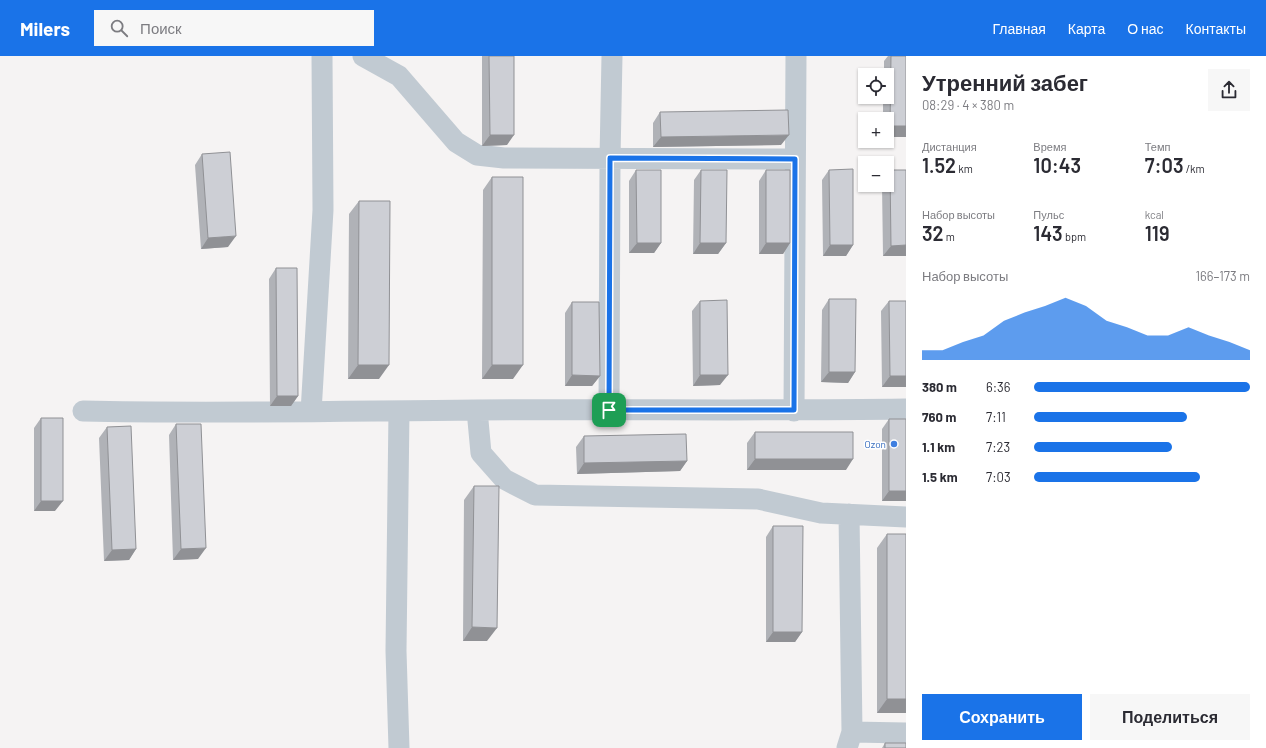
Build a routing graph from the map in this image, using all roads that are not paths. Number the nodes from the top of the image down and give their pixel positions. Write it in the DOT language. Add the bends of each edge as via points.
graph roads {
  1 [pos="322,56"];
  2 [pos="363,56"];
  3 [pos="612,56"];
  4 [pos="796,56"];
  5 [pos="610,158"];
  6 [pos="795,159"];
  7 [pos="906,409"];
  8 [pos="477,410"];
  9 [pos="609,410"];
  10 [pos="794,410"];
  11 [pos="83,411"];
  12 [pos="399,411"];
  13 [pos="311,412"];
  14 [pos="849,514"];
  15 [pos="906,517"];
  16 [pos="906,733"];
  17 [pos="849,740"];
  18 [pos="399,748"];
  1 -- 13 [label="lane" via="323,210"];
  2 -- 5 [label="lane" via="399,76 456,142 477,155 504,158"];
  3 -- 5 [label="lane"];
  4 -- 6 [label="lane"];
  5 -- 6 [label="lane"];
  5 -- 9 [label="lane"];
  6 -- 10 [label="lane"];
  7 -- 10 [label="lane"];
  8 -- 9 [label="lane"];
  8 -- 12 [label="lane"];
  8 -- 14 [label="lane" via="481,453 504,479 535,495 758,499 821,513"];
  9 -- 10 [label="lane"];
  11 -- 13 [label="lane"];
  12 -- 13 [label="lane"];
  12 -- 18 [label="lane" via="396,651"];
  14 -- 15 [label="lane"];
  14 -- 17 [label="lane"];
  16 -- 17 [label="lane"];
}
